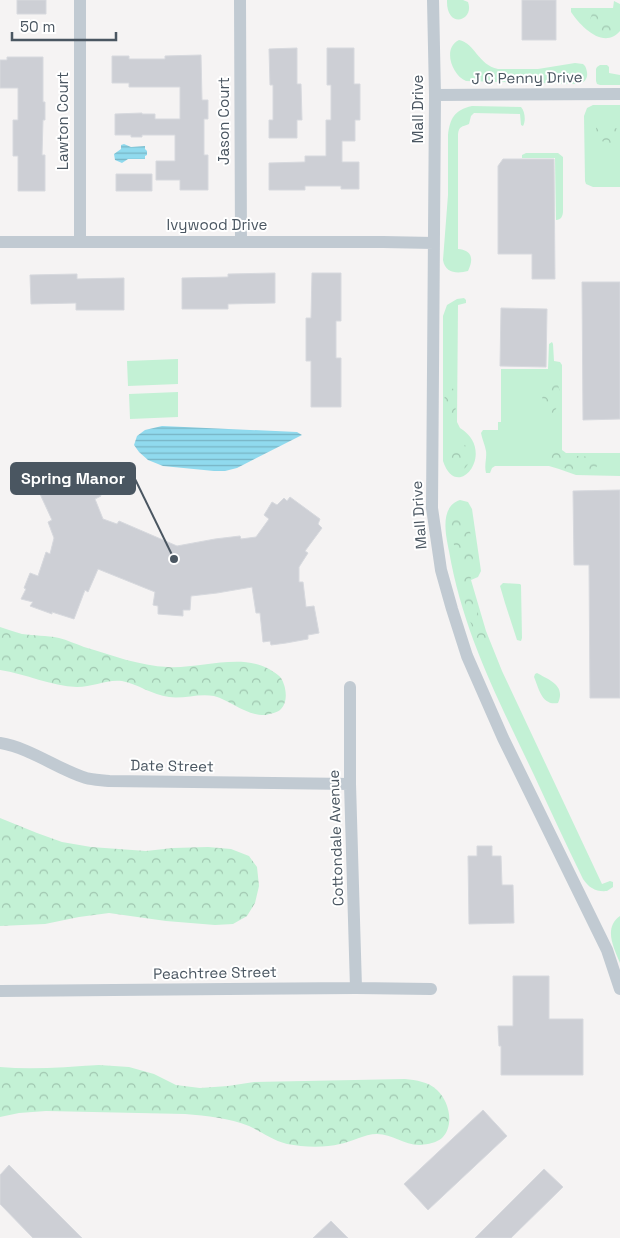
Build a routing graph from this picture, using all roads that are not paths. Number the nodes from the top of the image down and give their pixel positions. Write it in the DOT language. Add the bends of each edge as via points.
graph roads {
  1 [pos="80,0"];
  2 [pos="240,0"];
  3 [pos="434,0"];
  4 [pos="620,94"];
  5 [pos="435,95"];
  6 [pos="80,241"];
  7 [pos="0,242"];
  8 [pos="241,242"];
  9 [pos="434,243"];
  10 [pos="350,687"];
  11 [pos="0,742"];
  12 [pos="350,784"];
  13 [pos="356,988"];
  14 [pos="431,989"];
  15 [pos="620,989"];
  16 [pos="0,991"];
  1 -- 6 [label="street, Lawton Court"];
  2 -- 8 [label="street, Jason Court"];
  3 -- 5 [label="street, Mall Drive"];
  4 -- 5 [label="street, J C Penny Drive"];
  5 -- 9 [label="street, Mall Drive"];
  6 -- 7 [label="street, Ivywood Drive"];
  6 -- 8 [label="street, Ivywood Drive"];
  8 -- 9 [label="street, Ivywood Drive"];
  9 -- 15 [label="street, Mall Drive" via="432,508 440,570 467,656 503,738 608,950"];
  10 -- 12 [label="street, Cottondale Avenue"];
  11 -- 12 [label="street, Date Street" via="88,779"];
  12 -- 13 [label="street, Cottondale Avenue"];
  13 -- 14 [label="street, Peachtree Street"];
  13 -- 16 [label="street, Peachtree Street"];
}
